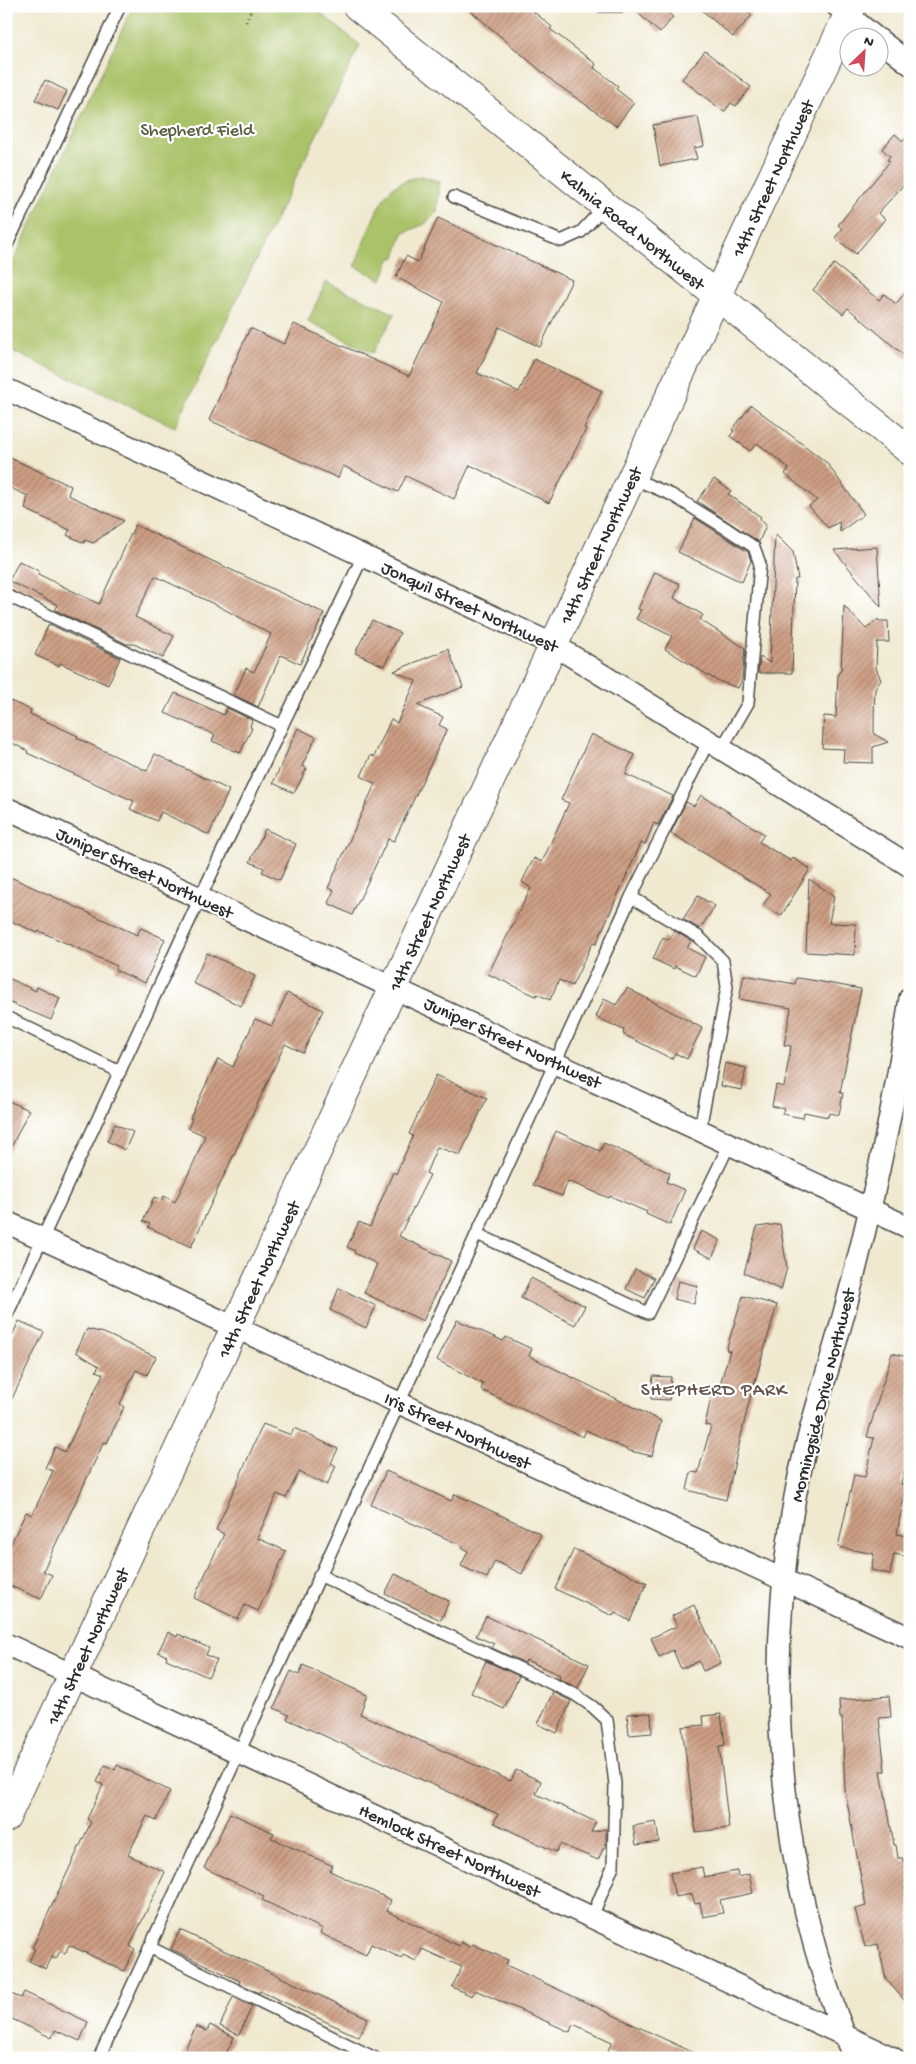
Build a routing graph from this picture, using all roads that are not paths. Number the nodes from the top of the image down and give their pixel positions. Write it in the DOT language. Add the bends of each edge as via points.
graph roads {
  1 [pos="120,6"];
  2 [pos="357,6"];
  3 [pos="601,6"];
  4 [pos="623,6"];
  5 [pos="846,9"];
  6 [pos="866,28"];
  7 [pos="888,47"];
  8 [pos="910,64"];
  9 [pos="454,197"];
  10 [pos="605,206"];
  11 [pos="6,247"];
  12 [pos="716,297"];
  13 [pos="6,389"];
  14 [pos="910,451"];
  15 [pos="632,478"];
  16 [pos="363,556"];
  17 [pos="6,596"];
  18 [pos="554,645"];
  19 [pos="282,726"];
  20 [pos="716,744"];
  21 [pos="6,808"];
  22 [pos="910,866"];
  23 [pos="631,897"];
  24 [pos="200,898"];
  25 [pos="394,987"];
  26 [pos="910,998"];
  27 [pos="6,1017"];
  28 [pos="557,1063"];
  29 [pos="120,1072"];
  30 [pos="700,1129"];
  31 [pos="730,1144"];
  32 [pos="868,1209"];
  33 [pos="6,1222"];
  34 [pos="910,1228"];
  35 [pos="477,1234"];
  36 [pos="43,1239"];
  37 [pos="6,1317"];
  38 [pos="236,1328"];
  39 [pos="399,1402"];
  40 [pos="319,1575"];
  41 [pos="782,1579"];
  42 [pos="910,1638"];
  43 [pos="6,1644"];
  44 [pos="74,1674"];
  45 [pos="238,1751"];
  46 [pos="6,1818"];
  47 [pos="592,1917"];
  48 [pos="149,1948"];
  49 [pos="844,2035"];
  50 [pos="99,2058"];
  51 [pos="375,2058"];
  52 [pos="854,2058"];
  53 [pos="893,2058"];
  1 -- 11 [label="lane"];
  2 -- 10 [label="street, Kalmia Road Northwest"];
  3 -- 4 [label="lane"];
  5 -- 6 [label="street"];
  5 -- 12 [label="street, 14th Street Northwest"];
  7 -- 8 [label="street"];
  9 -- 10 [label="lane" via="561,241 582,232"];
  10 -- 12 [label="street, Kalmia Road Northwest"];
  12 -- 14 [label="street, Kalmia Road Northwest"];
  12 -- 15 [label="street, 14th Street Northwest"];
  13 -- 16 [label="street, Jonquil Street Northwest"];
  15 -- 18 [label="street, 14th Street Northwest"];
  15 -- 20 [label="lane" via="672,495 754,547 760,564 748,703"];
  16 -- 18 [label="street, Jonquil Street Northwest"];
  16 -- 19 [label="lane"];
  17 -- 19 [label="lane"];
  18 -- 20 [label="street, Jonquil Street Northwest"];
  18 -- 25 [label="street, 14th Street Northwest"];
  19 -- 24 [label="lane"];
  20 -- 22 [label="street, Jonquil Street Northwest"];
  20 -- 23 [label="lane"];
  21 -- 24 [label="street, Juniper Street Northwest"];
  23 -- 28 [label="lane"];
  23 -- 30 [label="lane" via="699,937 723,961 727,987"];
  24 -- 25 [label="street, Juniper Street Northwest"];
  24 -- 29 [label="lane"];
  25 -- 28 [label="street, Juniper Street Northwest"];
  25 -- 38 [label="street, 14th Street Northwest"];
  26 -- 32 [label="street, Morningside Drive Northwest" via="898,1074"];
  27 -- 29 [label="lane"];
  28 -- 30 [label="street, Juniper Street Northwest"];
  28 -- 35 [label="lane"];
  29 -- 36 [label="lane"];
  30 -- 31 [label="street, Juniper Street Northwest"];
  31 -- 32 [label="street, Juniper Street Northwest"];
  31 -- 35 [label="lane" via="648,1312"];
  32 -- 34 [label="street, Juniper Street Northwest"];
  32 -- 41 [label="street, Morningside Drive Northwest" via="847,1300 802,1458"];
  33 -- 36 [label="street, Iris Street Northwest"];
  35 -- 39 [label="lane"];
  36 -- 37 [label="lane"];
  36 -- 38 [label="street, Iris Street Northwest"];
  38 -- 39 [label="street, Iris Street Northwest"];
  38 -- 44 [label="street, 14th Street Northwest"];
  39 -- 40 [label="lane"];
  39 -- 41 [label="street, Iris Street Northwest"];
  40 -- 45 [label="lane"];
  40 -- 47 [label="lane" via="574,1694 607,1720 615,1784 613,1866"];
  41 -- 42 [label="street, Iris Street Northwest"];
  41 -- 49 [label="street, Morningside Drive Northwest" via="781,1721 788,1816 810,1929"];
  43 -- 44 [label="street, Hemlock Street Northwest"];
  44 -- 45 [label="street, Hemlock Street Northwest"];
  44 -- 46 [label="street, 14th Street Northwest"];
  45 -- 47 [label="street, Hemlock Street Northwest"];
  45 -- 48 [label="lane"];
  47 -- 49 [label="street, Hemlock Street Northwest"];
  48 -- 50 [label="lane"];
  48 -- 51 [label="lane"];
  49 -- 52 [label="street, Morningside Drive Northwest"];
  49 -- 53 [label="street, Hemlock Street Northwest"];
}
